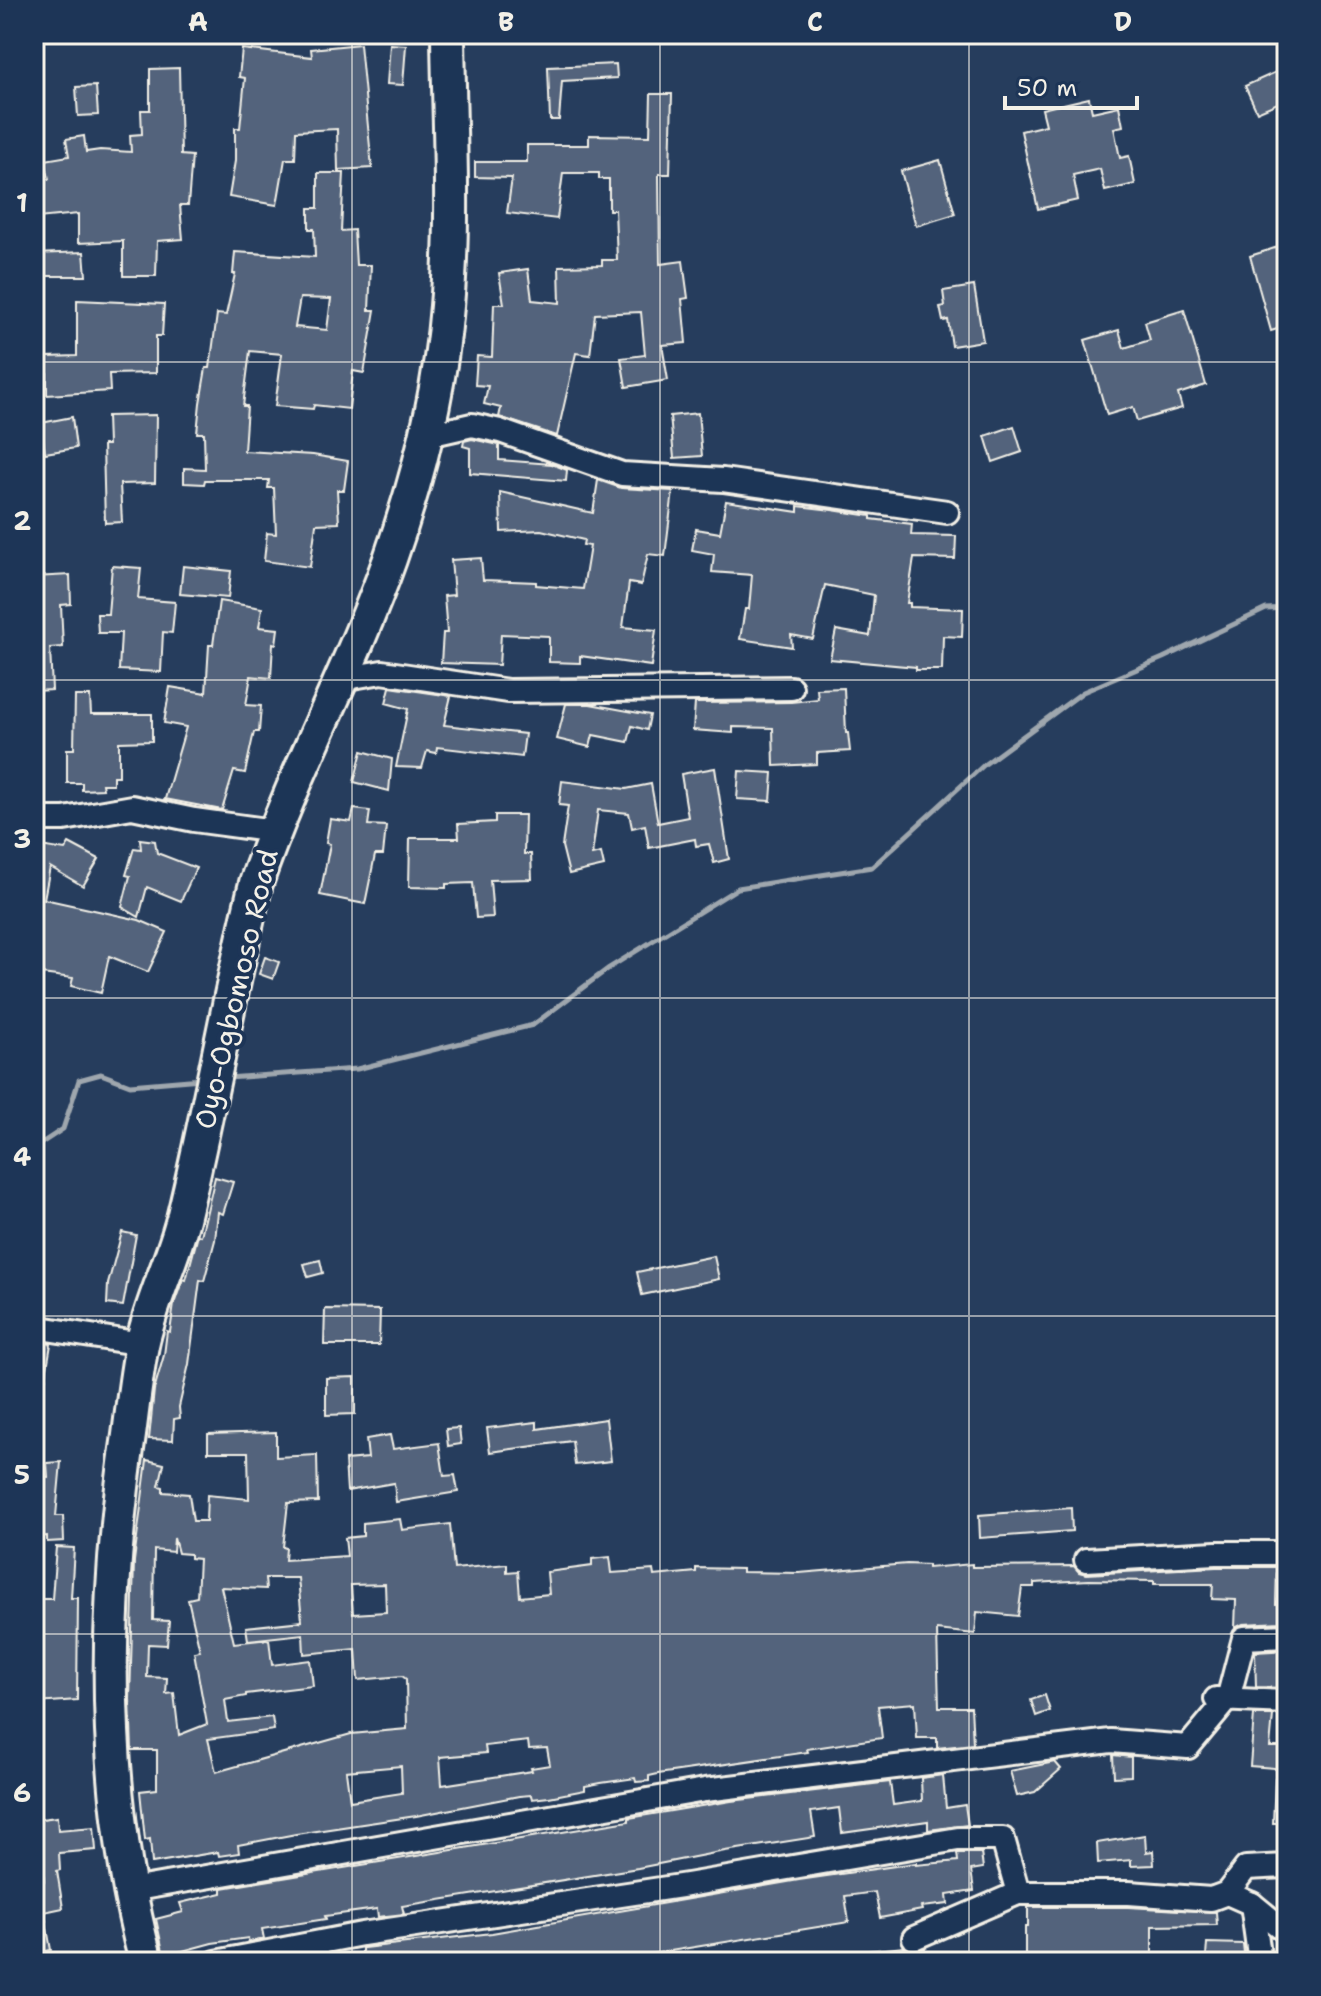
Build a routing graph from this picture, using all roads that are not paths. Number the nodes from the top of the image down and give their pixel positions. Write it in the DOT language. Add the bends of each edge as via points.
graph roads {
  1 [pos="448,34"];
  2 [pos="424,436"];
  3 [pos="947,512"];
  4 [pos="341,679"];
  5 [pos="791,688"];
  6 [pos="34,819"];
  7 [pos="274,831"];
  8 [pos="34,1327"];
  9 [pos="142,1344"];
  10 [pos="1287,1553"];
  11 [pos="1086,1560"];
  12 [pos="1287,1636"];
  13 [pos="1221,1699"];
  14 [pos="1287,1702"];
  15 [pos="1287,1866"];
  16 [pos="131,1890"];
  17 [pos="1018,1893"];
  18 [pos="1227,1893"];
  19 [pos="1252,1904"];
  20 [pos="1287,1930"];
  21 [pos="914,1938"];
  22 [pos="146,1962"];
  23 [pos="216,1962"];
  24 [pos="1260,1962"];
  1 -- 2 [label="highway, Oyo-Ogbomoso Road" via="447,307"];
  2 -- 3 [label="street" via="472,425 622,474 723,480"];
  2 -- 4 [label="highway, Oyo-Ogbomoso Road" via="391,557"];
  4 -- 5 [label="street" via="382,672 508,691"];
  4 -- 7 [label="highway, Oyo-Ogbomoso Road"];
  6 -- 7 [label="street" via="132,807"];
  7 -- 9 [label="highway, Oyo-Ogbomoso Road" via="239,953 182,1221"];
  8 -- 9 [label="street"];
  9 -- 16 [label="highway, Oyo-Ogbomoso Road" via="122,1478 109,1670 113,1763"];
  10 -- 11 [label="street"];
  12 -- 13 [label="street" via="1244,1638"];
  13 -- 14 [label="street"];
  13 -- 16 [label="street" via="1188,1747 1111,1741 705,1790"];
  15 -- 18 [label="street" via="1246,1868"];
  16 -- 22 [label="highway, Oyo-Ogbomoso Road"];
  17 -- 18 [label="street" via="1211,1899"];
  17 -- 21 [label="street"];
  17 -- 23 [label="street" via="1003,1839 958,1839"];
  18 -- 19 [label="street"];
  19 -- 20 [label="street"];
  19 -- 24 [label="street"];
}
